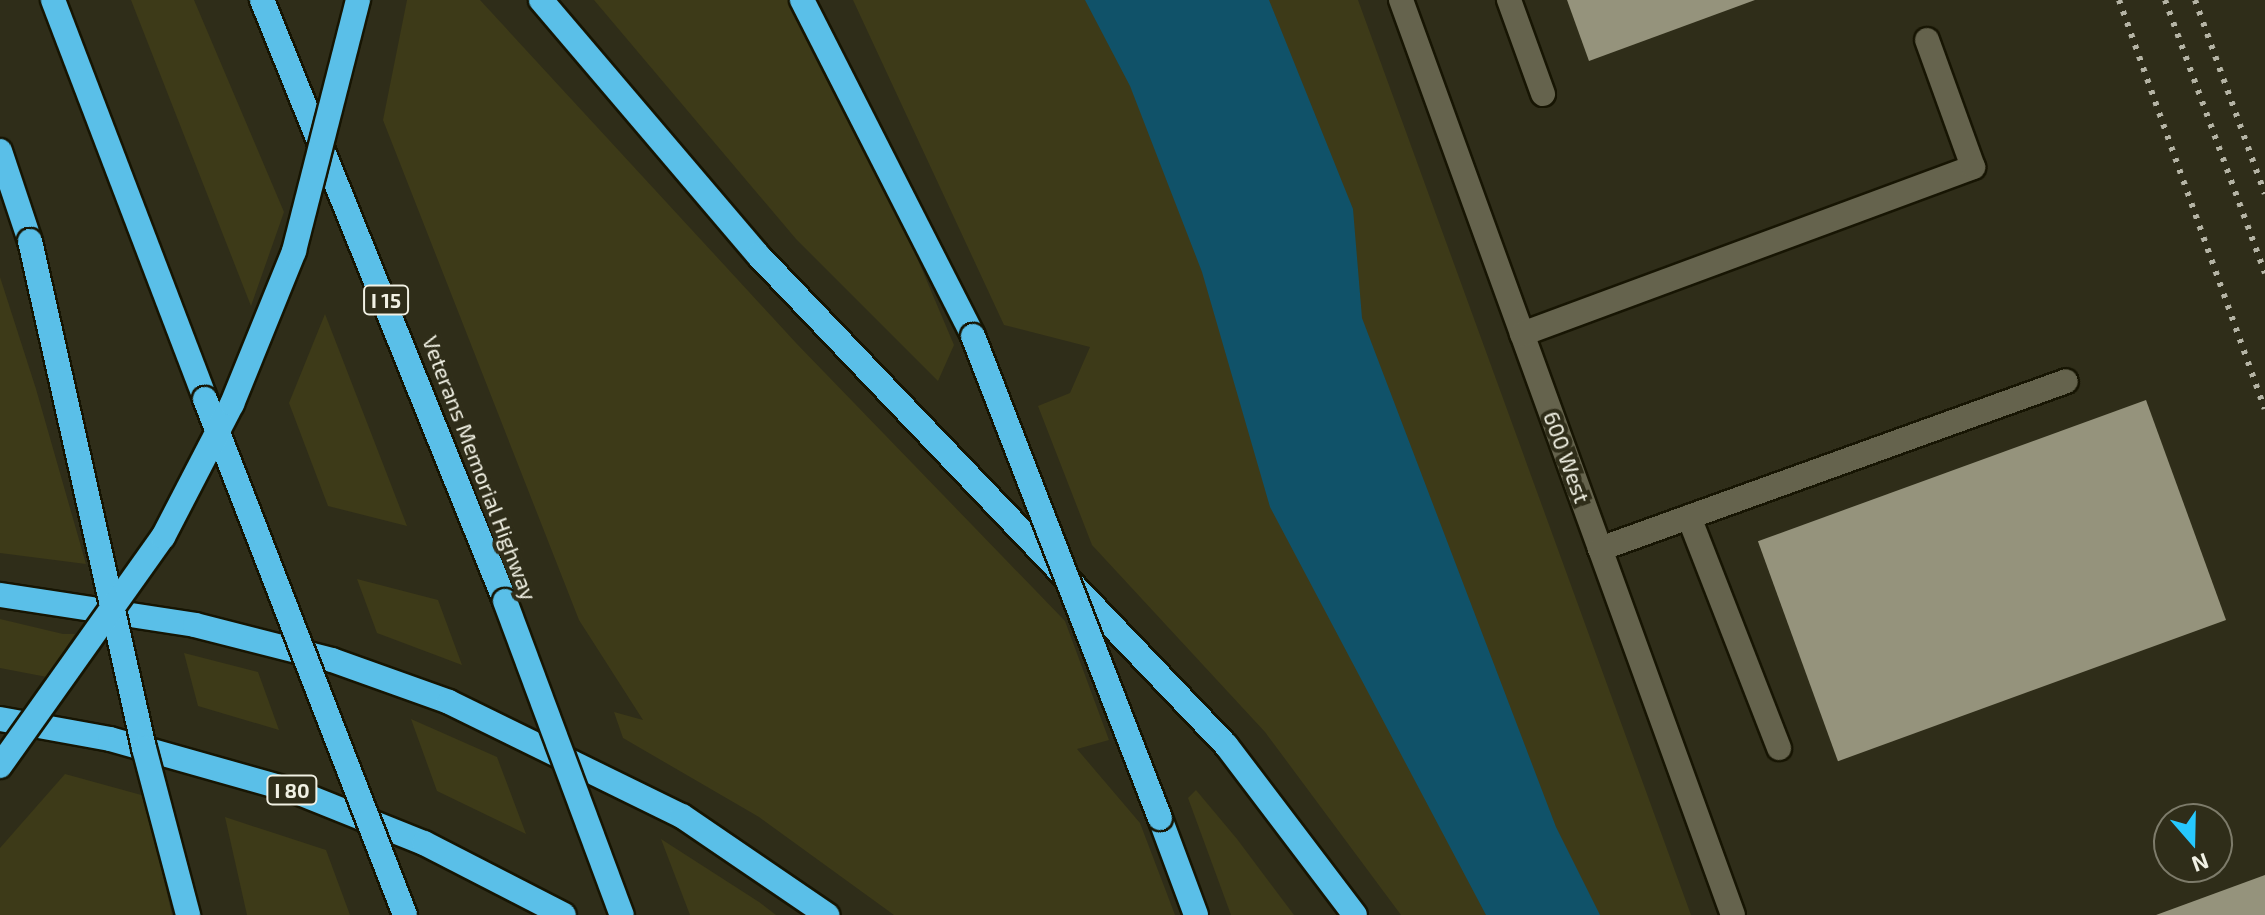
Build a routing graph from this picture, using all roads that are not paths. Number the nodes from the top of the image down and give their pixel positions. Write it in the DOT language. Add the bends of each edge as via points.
graph roads {
  1 [pos="53,0"];
  2 [pos="262,0"];
  3 [pos="358,0"];
  4 [pos="541,0"];
  5 [pos="802,0"];
  6 [pos="1401,0"];
  7 [pos="1509,0"];
  8 [pos="1927,40"];
  9 [pos="1543,94"];
  10 [pos="0,151"];
  11 [pos="1522,334"];
  12 [pos="2066,381"];
  13 [pos="1689,517"];
  14 [pos="1600,549"];
  15 [pos="0,595"];
  16 [pos="0,719"];
  17 [pos="1779,748"];
  18 [pos="0,766"];
  19 [pos="188,915"];
  20 [pos="405,915"];
  21 [pos="564,915"];
  22 [pos="622,915"];
  23 [pos="827,915"];
  24 [pos="1196,915"];
  25 [pos="1355,915"];
  26 [pos="1733,915"];
  1 -- 20 [label="highway, bridge"];
  2 -- 22 [label="highway, Veterans Memorial Highway / I 15, bridge" via="505,601"];
  3 -- 18 [label="highway, bridge" via="294,251 232,404 163,537"];
  4 -- 25 [label="highway" via="758,255 1226,745"];
  5 -- 24 [label="highway, bridge" via="973,336"];
  6 -- 11 [label="street, 600 West"];
  7 -- 9 [label="street"];
  8 -- 11 [label="street" via="1973,167"];
  10 -- 19 [label="highway, bridge" via="30,241 144,748"];
  11 -- 14 [label="street, 600 West"];
  12 -- 13 [label="street"];
  13 -- 14 [label="street"];
  13 -- 17 [label="street"];
  14 -- 26 [label="street, 600 West"];
  15 -- 23 [label="highway" via="210,629 332,660 449,702 682,816"];
  16 -- 21 [label="highway, I 80" via="169,754 336,805 474,866"];
}
